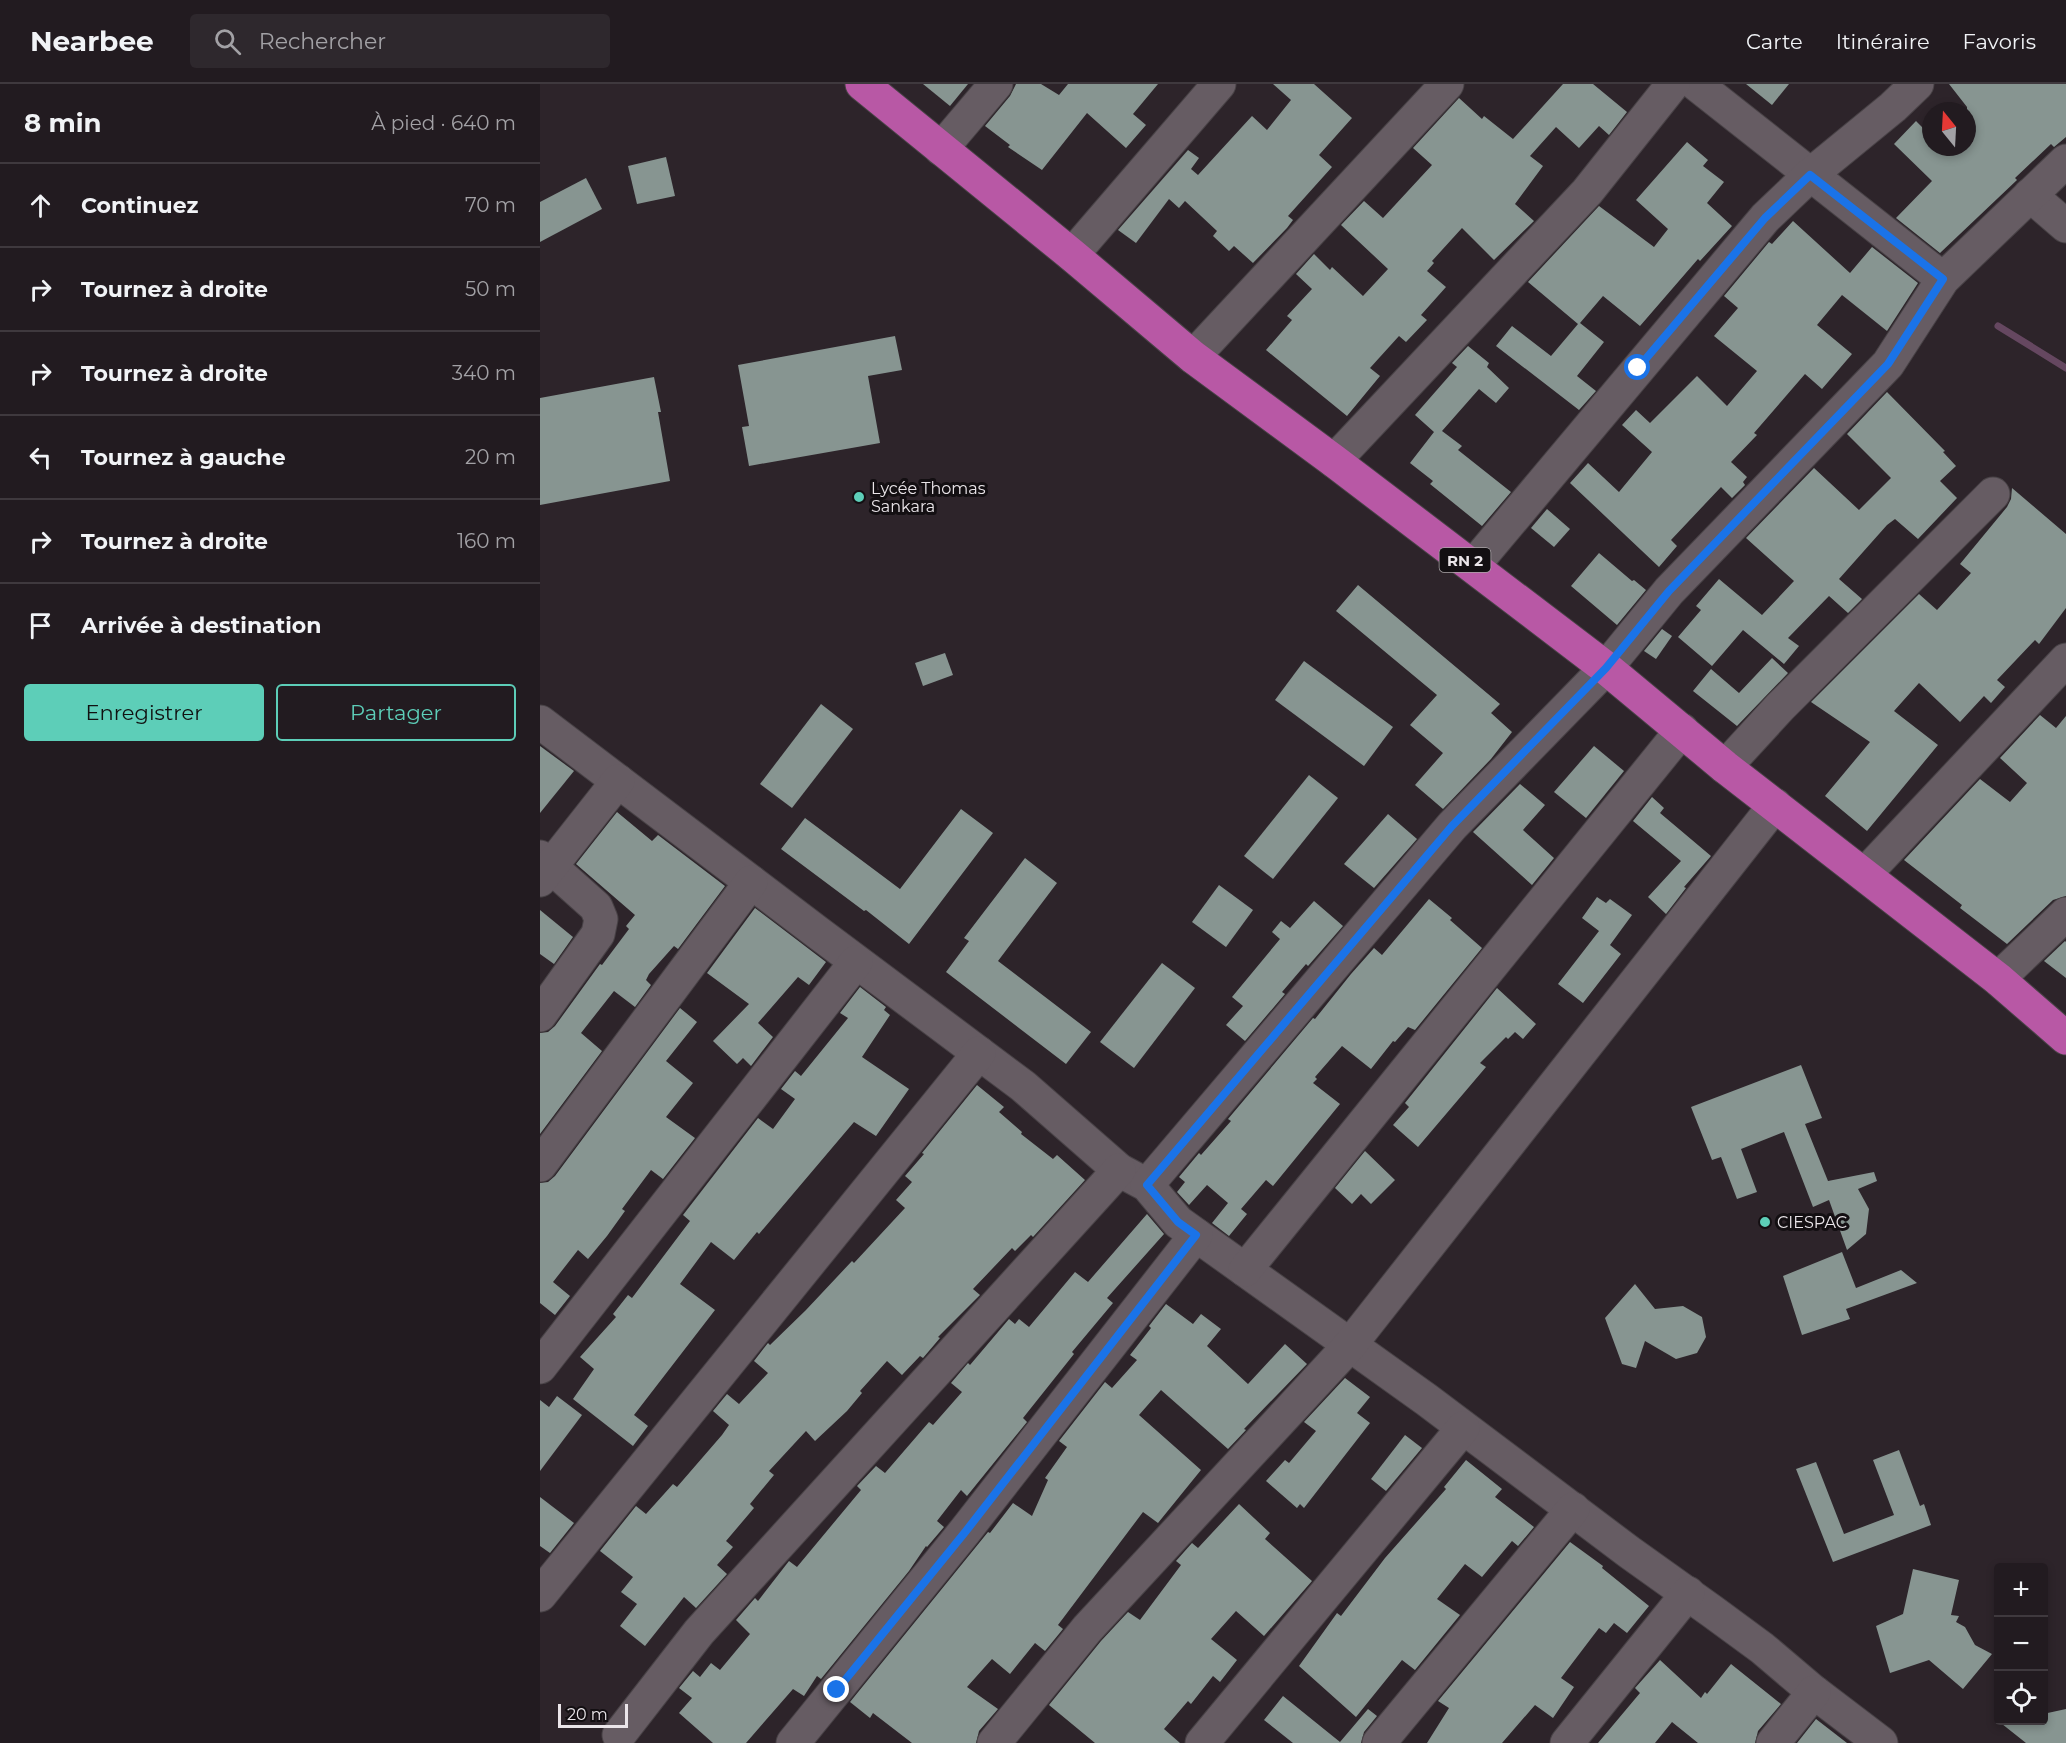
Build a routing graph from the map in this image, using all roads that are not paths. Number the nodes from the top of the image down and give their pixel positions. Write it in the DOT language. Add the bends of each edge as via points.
graph roads {
  1 [pos="862,84"];
  2 [pos="996,84"];
  3 [pos="1219,84"];
  4 [pos="1447,84"];
  5 [pos="1673,84"];
  6 [pos="1696,84"];
  7 [pos="1917,84"];
  8 [pos="942,150"];
  9 [pos="2066,161"];
  10 [pos="1810,175"];
  11 [pos="2030,195"];
  12 [pos="2066,226"];
  13 [pos="1072,255"];
  14 [pos="1943,279"];
  15 [pos="1193,357"];
  16 [pos="1334,461"];
  17 [pos="1993,494"];
  18 [pos="1473,566"];
  19 [pos="2066,660"];
  20 [pos="1606,668"];
  21 [pos="540,722"];
  22 [pos="1682,730"];
  23 [pos="1725,767"];
  24 [pos="618,781"];
  25 [pos="1775,805"];
  26 [pos="544,868"];
  27 [pos="1865,874"];
  28 [pos="751,882"];
  29 [pos="2066,914"];
  30 [pos="856,962"];
  31 [pos="1998,979"];
  32 [pos="540,1015"];
  33 [pos="2066,1038"];
  34 [pos="979,1053"];
  35 [pos="540,1165"];
  36 [pos="1133,1178"];
  37 [pos="1196,1235"];
  38 [pos="1245,1270"];
  39 [pos="1350,1345"];
  40 [pos="540,1366"];
  41 [pos="1463,1428"];
  42 [pos="1573,1509"];
  43 [pos="1688,1593"];
  44 [pos="540,1595"];
  45 [pos="1815,1692"];
  46 [pos="619,1735"];
  47 [pos="793,1743"];
  48 [pos="994,1743"];
  49 [pos="1202,1743"];
  50 [pos="1379,1743"];
  51 [pos="1567,1743"];
  52 [pos="1773,1743"];
  53 [pos="1881,1743"];
  1 -- 8 [label="highway, RN 2"];
  2 -- 8 [label="street"];
  3 -- 13 [label="street"];
  4 -- 15 [label="street"];
  5 -- 16 [label="street" via="1587,192"];
  6 -- 10 [label="street"];
  7 -- 10 [label="street"];
  8 -- 13 [label="highway, RN 2"];
  9 -- 11 [label="street"];
  10 -- 14 [label="street"];
  10 -- 18 [label="street" via="1765,218"];
  11 -- 12 [label="street"];
  11 -- 14 [label="street"];
  13 -- 15 [label="highway, RN 2"];
  14 -- 20 [label="street" via="1888,364 1669,591"];
  15 -- 16 [label="highway, RN 2"];
  16 -- 18 [label="highway, RN 2"];
  17 -- 23 [label="street"];
  18 -- 20 [label="highway, RN 2"];
  19 -- 27 [label="street"];
  20 -- 22 [label="highway, RN 2"];
  20 -- 36 [label="street" via="1452,826"];
  21 -- 24 [label="street"];
  22 -- 23 [label="highway, RN 2"];
  22 -- 38 [label="street"];
  23 -- 25 [label="highway, RN 2"];
  24 -- 26 [label="street"];
  24 -- 28 [label="street"];
  25 -- 27 [label="highway, RN 2"];
  25 -- 39 [label="street"];
  26 -- 32 [label="street" via="596,907 601,919 598,934"];
  27 -- 31 [label="highway, RN 2"];
  28 -- 30 [label="street"];
  28 -- 35 [label="street"];
  29 -- 31 [label="street"];
  30 -- 34 [label="street"];
  30 -- 40 [label="street"];
  31 -- 33 [label="highway, RN 2"];
  34 -- 36 [label="street"];
  34 -- 44 [label="street"];
  36 -- 37 [label="street"];
  36 -- 46 [label="street" via="699,1632"];
  37 -- 38 [label="street"];
  37 -- 47 [label="street" via="966,1531"];
  38 -- 39 [label="street"];
  39 -- 41 [label="street"];
  39 -- 48 [label="street" via="1087,1629"];
  41 -- 42 [label="street"];
  41 -- 49 [label="street"];
  42 -- 43 [label="street"];
  42 -- 50 [label="street"];
  43 -- 45 [label="street"];
  43 -- 51 [label="street"];
  45 -- 52 [label="street"];
  45 -- 53 [label="street"];
}
